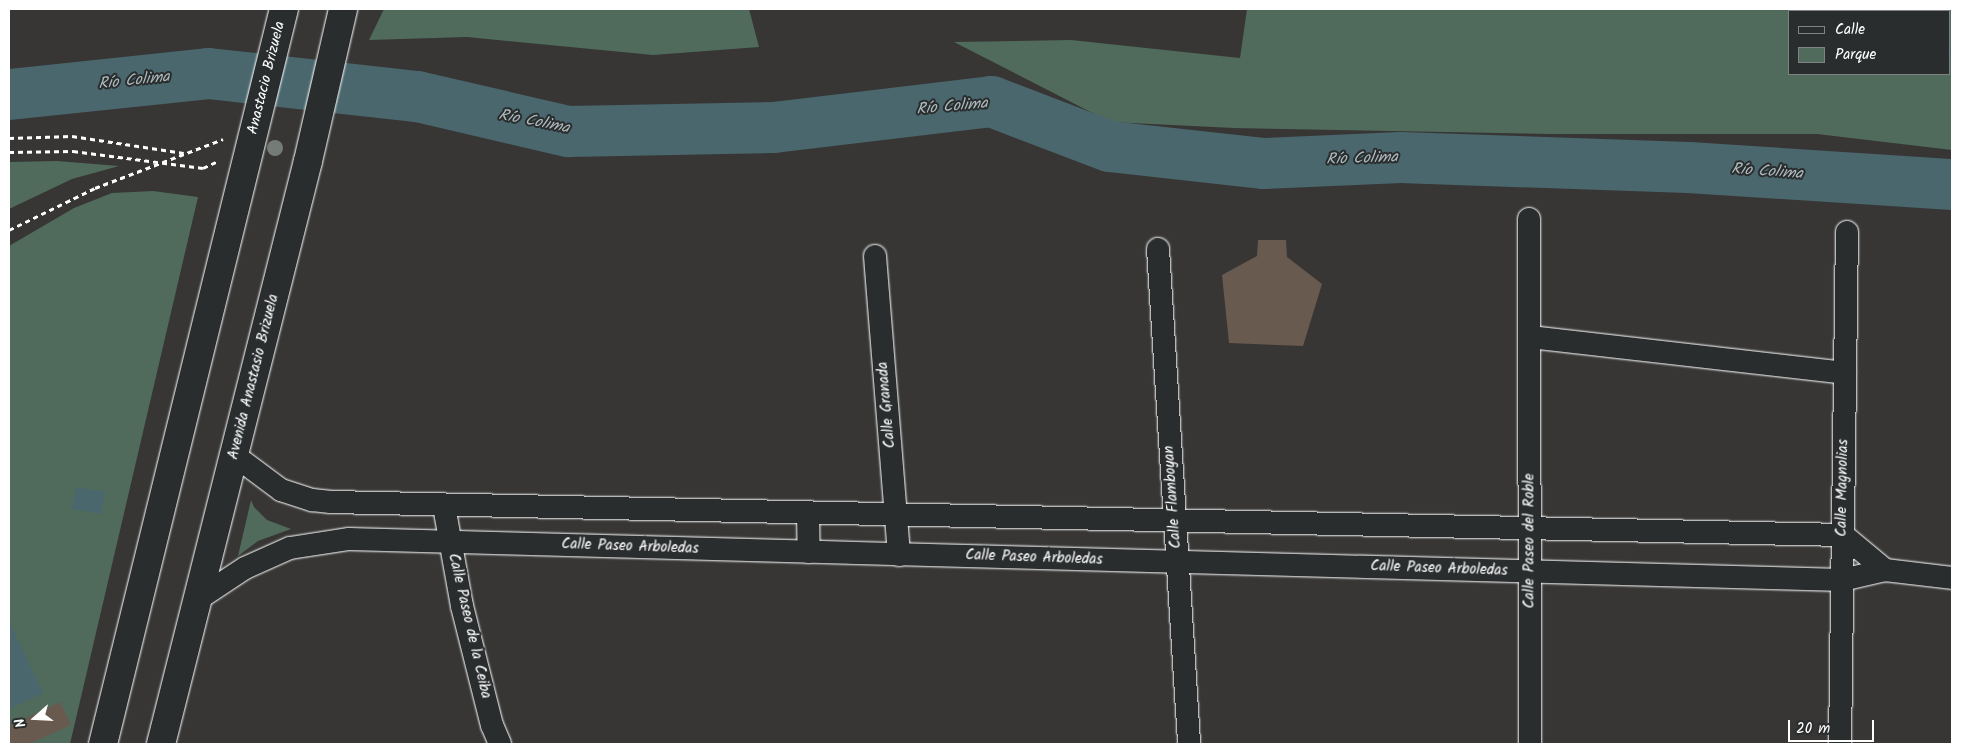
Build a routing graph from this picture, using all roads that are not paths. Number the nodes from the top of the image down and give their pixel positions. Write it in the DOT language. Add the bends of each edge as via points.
graph roads {
  1 [pos="284,9"];
  2 [pos="344,9"];
  3 [pos="1529,218"];
  4 [pos="1847,232"];
  5 [pos="1158,249"];
  6 [pos="875,256"];
  7 [pos="1530,337"];
  8 [pos="1845,373"];
  9 [pos="234,455"];
  10 [pos="444,506"];
  11 [pos="808,513"];
  12 [pos="896,515"];
  13 [pos="1175,521"];
  14 [pos="1530,529"];
  15 [pos="1843,535"];
  16 [pos="451,543"];
  17 [pos="809,552"];
  18 [pos="899,555"];
  19 [pos="1178,562"];
  20 [pos="1885,570"];
  21 [pos="1530,572"];
  22 [pos="1952,578"];
  23 [pos="1842,580"];
  24 [pos="198,600"];
  25 [pos="103,744"];
  26 [pos="161,744"];
  27 [pos="500,744"];
  28 [pos="1189,744"];
  29 [pos="1530,744"];
  30 [pos="1840,744"];
  1 -- 25 [label="main road, Anastacio Brizuela" via="238,143"];
  2 -- 9 [label="main road, Avenida Anastasio Brizuela"];
  3 -- 7 [label="street, Calle Paseo del Roble"];
  4 -- 8 [label="street, Calle Magnolias"];
  5 -- 13 [label="street, Calle Flamboyan"];
  6 -- 12 [label="street, Calle Granada"];
  7 -- 8 [label="street"];
  7 -- 14 [label="street, Calle Paseo del Roble"];
  8 -- 15 [label="street, Calle Magnolias"];
  9 -- 10 [label="street" via="282,490 312,500"];
  9 -- 24 [label="main road, Avenida Anastasio Brizuela"];
  10 -- 11 [label="street"];
  10 -- 16 [label="street, Calle Paseo de la Ceiba"];
  11 -- 12 [label="street"];
  11 -- 17 [label="street"];
  12 -- 13 [label="street"];
  12 -- 18 [label="street, Calle Granada"];
  13 -- 14 [label="street"];
  13 -- 19 [label="street, Calle Flamboyan"];
  14 -- 15 [label="street"];
  14 -- 21 [label="street, Calle Paseo del Roble"];
  15 -- 20 [label="street"];
  15 -- 23 [label="street, Calle Magnolias"];
  16 -- 17 [label="street, Calle Paseo Arboledas"];
  16 -- 24 [label="street, Calle Paseo Arboledas" via="349,539 290,548 245,568"];
  16 -- 27 [label="street, Calle Paseo de la Ceiba" via="462,606 492,725"];
  17 -- 18 [label="street, Calle Paseo Arboledas"];
  18 -- 19 [label="street, Calle Paseo Arboledas"];
  19 -- 21 [label="street, Calle Paseo Arboledas"];
  19 -- 28 [label="street, Calle Flamboyan"];
  20 -- 22 [label="street, Calle Paseo Arboledas"];
  20 -- 23 [label="street, Calle Paseo Arboledas"];
  21 -- 23 [label="street, Calle Paseo Arboledas"];
  21 -- 29 [label="street, Calle Paseo del Roble"];
  23 -- 30 [label="street, Calle Magnolias"];
  24 -- 26 [label="main road, Avenida Anastasio Brizuela"];
}
